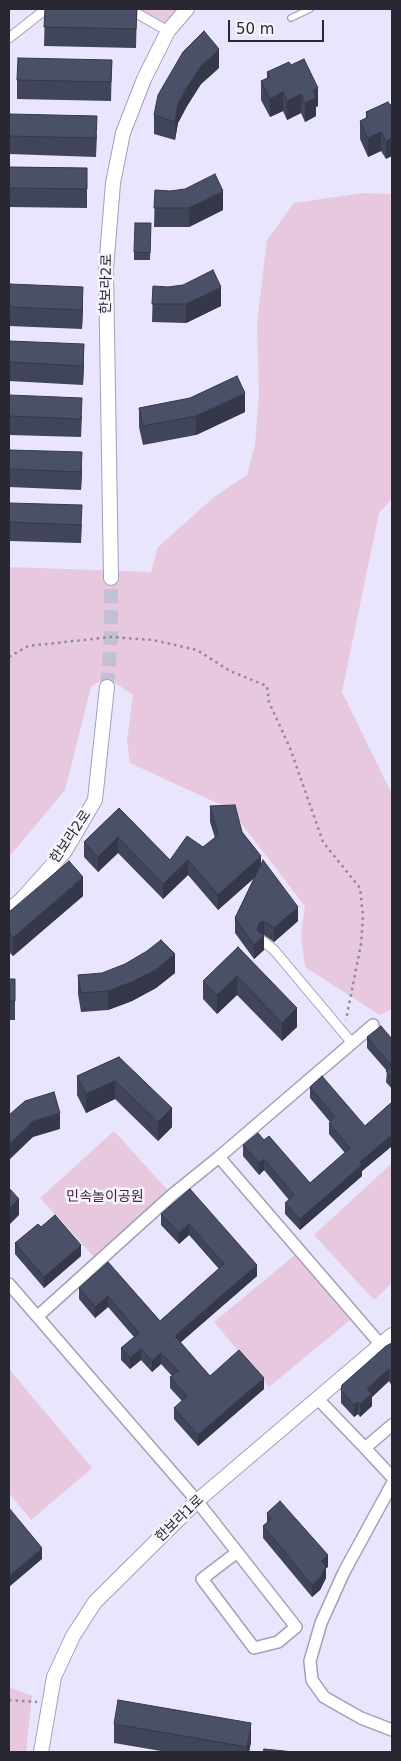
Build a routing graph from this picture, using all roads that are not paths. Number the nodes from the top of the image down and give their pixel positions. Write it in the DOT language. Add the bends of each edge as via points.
graph roads {
  1 [pos="46,9"];
  2 [pos="129,9"];
  3 [pos="187,9"];
  4 [pos="310,9"];
  5 [pos="290,18"];
  6 [pos="168,31"];
  7 [pos="9,38"];
  8 [pos="111,578"];
  9 [pos="107,687"];
  10 [pos="9,910"];
  11 [pos="263,941"];
  12 [pos="373,1025"];
  13 [pos="352,1043"];
  14 [pos="219,1157"];
  15 [pos="9,1284"];
  16 [pos="38,1316"];
  17 [pos="392,1335"];
  18 [pos="381,1345"];
  19 [pos="317,1398"];
  20 [pos="392,1425"];
  21 [pos="365,1448"];
  22 [pos="392,1477"];
  23 [pos="392,1484"];
  24 [pos="197,1501"];
  25 [pos="236,1553"];
  26 [pos="392,1730"];
  27 [pos="41,1752"];
  1 -- 7 [label="street"];
  2 -- 6 [label="street"];
  3 -- 6 [label="street, 한보라2로"];
  4 -- 5 [label="lane"];
  6 -- 8 [label="street, 한보라2로" via="123,132 113,183 106,269"];
  9 -- 10 [label="street, 한보라2로" via="95,800 65,851"];
  11 -- 13 [label="street"];
  12 -- 13 [label="street"];
  13 -- 14 [label="street"];
  14 -- 16 [label="street"];
  14 -- 18 [label="street"];
  15 -- 16 [label="street"];
  16 -- 24 [label="street"];
  17 -- 18 [label="street, 한보라1로"];
  18 -- 19 [label="street, 한보라1로"];
  19 -- 21 [label="street"];
  19 -- 24 [label="street, 한보라1로"];
  20 -- 21 [label="street"];
  21 -- 22 [label="street"];
  23 -- 26 [label="street" via="344,1572 321,1622 310,1662 312,1680 324,1697 353,1714"];
  24 -- 25 [label="street"];
  24 -- 27 [label="street, 한보라1로" via="95,1602 73,1636 54,1677"];
  25 -- 25 [label="street" via="202,1579 254,1648 278,1642 296,1627"];
}
